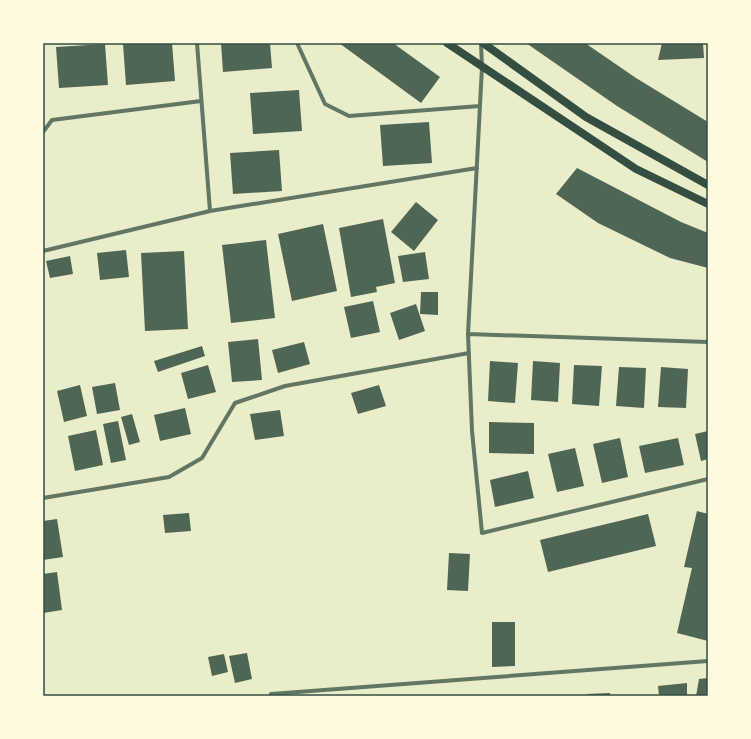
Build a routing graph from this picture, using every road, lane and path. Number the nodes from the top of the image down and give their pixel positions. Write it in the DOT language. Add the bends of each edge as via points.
graph roads {
  1 [pos="198,43"];
  2 [pos="297,43"];
  3 [pos="447,43"];
  4 [pos="482,43"];
  5 [pos="482,67"];
  6 [pos="201,101"];
  7 [pos="480,106"];
  8 [pos="43,132"];
  9 [pos="477,168"];
  10 [pos="708,185"];
  11 [pos="708,204"];
  12 [pos="210,211"];
  13 [pos="43,251"];
  14 [pos="468,334"];
  15 [pos="708,342"];
  16 [pos="469,353"];
  17 [pos="708,478"];
  18 [pos="43,498"];
  19 [pos="708,661"];
  20 [pos="272,696"];
  1 -- 6 [label="street"];
  2 -- 7 [label="street" via="325,104 349,116"];
  3 -- 5 [label="main road"];
  4 -- 5 [label="street"];
  4 -- 10 [label="main road" via="586,117"];
  5 -- 7 [label="street"];
  5 -- 11 [label="main road" via="636,169"];
  6 -- 8 [label="street" via="52,120"];
  6 -- 12 [label="street"];
  7 -- 9 [label="street"];
  9 -- 12 [label="street"];
  9 -- 14 [label="street"];
  12 -- 13 [label="street"];
  14 -- 15 [label="street"];
  14 -- 16 [label="street"];
  16 -- 17 [label="street" via="472,431 482,533"];
  16 -- 18 [label="street" via="286,386 235,403 202,458 169,477"];
  19 -- 20 [label="street" via="271,694"];
}
